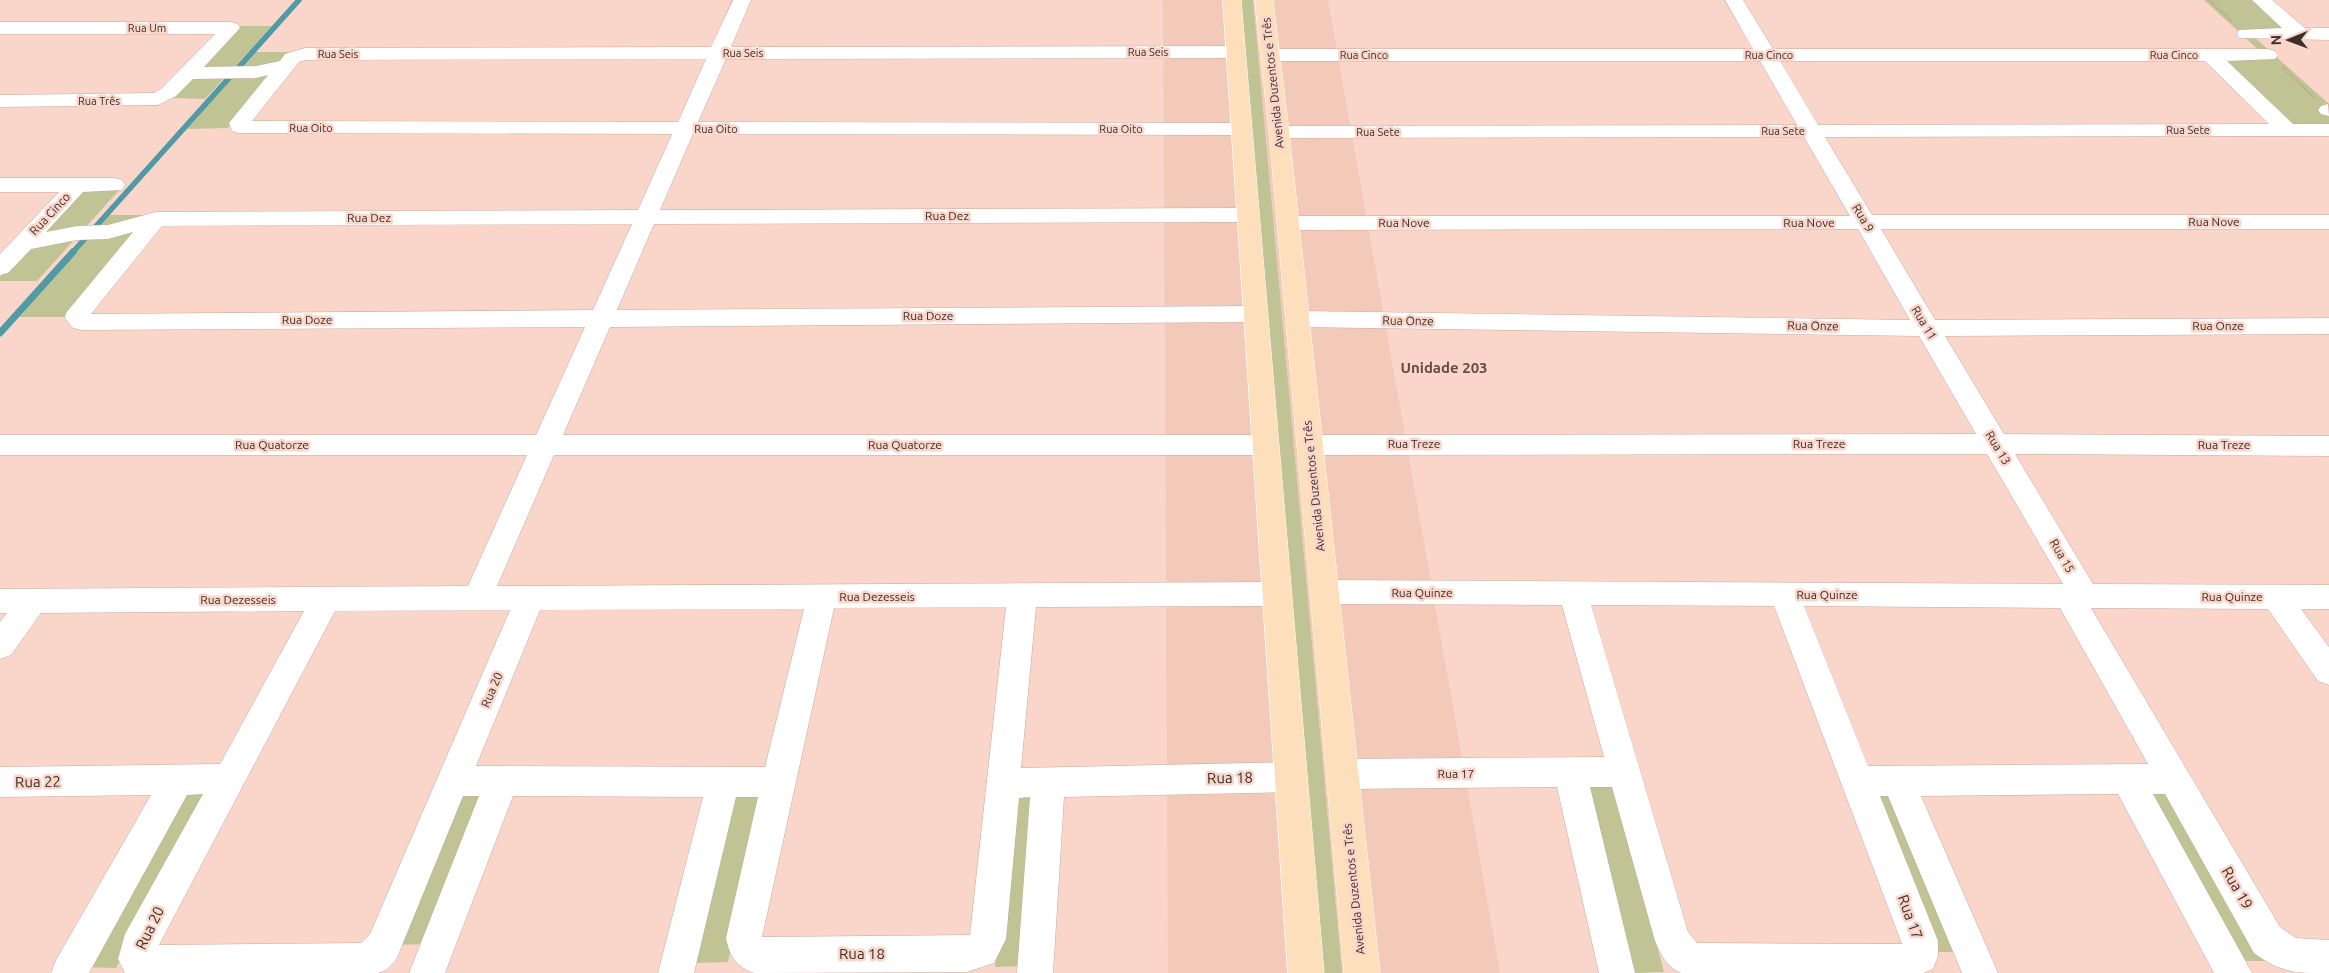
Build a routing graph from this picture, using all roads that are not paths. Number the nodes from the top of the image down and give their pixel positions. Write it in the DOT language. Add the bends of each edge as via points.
graph roads {
  1 [pos="742,0"];
  2 [pos="1232,0"];
  3 [pos="1264,0"];
  4 [pos="1734,0"];
  5 [pos="2261,0"];
  6 [pos="0,28"];
  7 [pos="2246,34"];
  8 [pos="2300,34"];
  9 [pos="2329,34"];
  10 [pos="1235,52"];
  11 [pos="718,53"];
  12 [pos="1270,55"];
  13 [pos="1767,55"];
  14 [pos="2210,55"];
  15 [pos="2268,55"];
  16 [pos="188,73"];
  17 [pos="259,79"];
  18 [pos="0,101"];
  19 [pos="2329,117"];
  20 [pos="685,128"];
  21 [pos="1241,129"];
  22 [pos="2287,130"];
  23 [pos="1812,131"];
  24 [pos="1279,132"];
  25 [pos="0,185"];
  26 [pos="77,185"];
  27 [pos="114,185"];
  28 [pos="1248,215"];
  29 [pos="646,217"];
  30 [pos="156,219"];
  31 [pos="1866,222"];
  32 [pos="2329,222"];
  33 [pos="1288,223"];
  34 [pos="24,243"];
  35 [pos="1891,266"];
  36 [pos="0,268"];
  37 [pos="1255,314"];
  38 [pos="601,318"];
  39 [pos="1297,319"];
  40 [pos="2329,326"];
  41 [pos="1928,328"];
  42 [pos="1958,379"];
  43 [pos="1310,444"];
  44 [pos="1996,444"];
  45 [pos="0,445"];
  46 [pos="545,445"];
  47 [pos="1266,445"];
  48 [pos="2329,446"];
  49 [pos="2038,517"];
  50 [pos="1324,592"];
  51 [pos="1573,593"];
  52 [pos="1277,594"];
  53 [pos="1784,594"];
  54 [pos="1022,596"];
  55 [pos="2077,596"];
  56 [pos="822,597"];
  57 [pos="2276,597"];
  58 [pos="2329,597"];
  59 [pos="477,599"];
  60 [pos="530,599"];
  61 [pos="326,600"];
  62 [pos="0,601"];
  63 [pos="32,602"];
  64 [pos="0,646"];
  65 [pos="2329,672"];
  66 [pos="1624,772"];
  67 [pos="1342,774"];
  68 [pos="1570,774"];
  69 [pos="1291,777"];
  70 [pos="178,779"];
  71 [pos="228,779"];
  72 [pos="2127,779"];
  73 [pos="2173,779"];
  74 [pos="454,781"];
  75 [pos="502,781"];
  76 [pos="1858,781"];
  77 [pos="1898,781"];
  78 [pos="0,782"];
  79 [pos="778,782"];
  80 [pos="1048,782"];
  81 [pos="722,783"];
  82 [pos="1003,783"];
  83 [pos="2329,958"];
  84 [pos="69,973"];
  85 [pos="427,973"];
  86 [pos="676,973"];
  87 [pos="1035,973"];
  88 [pos="1306,973"];
  89 [pos="1362,973"];
  90 [pos="1617,973"];
  91 [pos="1980,973"];
  92 [pos="2234,973"];
  1 -- 11 [label="street"];
  2 -- 10 [label="main road"];
  3 -- 12 [label="main road, Avenida Duzentos e Três"];
  4 -- 13 [label="street, Rua 9"];
  5 -- 8 [label="street"];
  6 -- 16 [label="street, Rua Um" via="231,28"];
  7 -- 8 [label="street"];
  8 -- 9 [label="street"];
  10 -- 11 [label="street, Rua Seis"];
  10 -- 21 [label="main road"];
  11 -- 17 [label="street, Rua Seis" via="305,54"];
  11 -- 20 [label="street"];
  12 -- 13 [label="street, Rua Cinco"];
  12 -- 24 [label="main road, Avenida Duzentos e Três"];
  13 -- 14 [label="street, Rua Cinco"];
  13 -- 23 [label="street, Rua 9"];
  14 -- 15 [label="street, Rua Cinco"];
  14 -- 22 [label="street"];
  16 -- 17 [label="street" via="218,72"];
  16 -- 18 [label="street, Rua Três" via="169,92 153,100"];
  17 -- 20 [label="street, Rua Oito" via="240,127"];
  19 -- 22 [label="street, Rua Sete"];
  20 -- 21 [label="street, Rua Oito"];
  20 -- 29 [label="street"];
  21 -- 28 [label="main road"];
  22 -- 23 [label="street, Rua Sete"];
  23 -- 24 [label="street, Rua Sete"];
  23 -- 31 [label="street, Rua 9"];
  24 -- 33 [label="main road, Avenida Duzentos e Três"];
  25 -- 26 [label="street, Rua Cinco"];
  26 -- 27 [label="street, Rua Cinco"];
  26 -- 34 [label="street, Rua Cinco"];
  28 -- 29 [label="street, Rua Dez"];
  28 -- 37 [label="main road"];
  29 -- 30 [label="street, Rua Dez"];
  29 -- 38 [label="street"];
  30 -- 34 [label="street, Rua Dez" via="108,232 85,232"];
  30 -- 38 [label="street, Rua Doze" via="78,313 77,318 82,322"];
  31 -- 32 [label="street, Rua Nove"];
  31 -- 33 [label="street, Rua Nove"];
  31 -- 35 [label="street, Rua 9"];
  33 -- 39 [label="main road, Avenida Duzentos e Três"];
  34 -- 36 [label="street"];
  35 -- 41 [label="street, Rua 11"];
  37 -- 38 [label="street, Rua Doze"];
  37 -- 47 [label="main road"];
  38 -- 46 [label="street"];
  39 -- 41 [label="street, Rua Onze"];
  39 -- 43 [label="main road, Avenida Duzentos e Três"];
  40 -- 41 [label="street, Rua Onze"];
  41 -- 42 [label="street, Rua 11"];
  42 -- 44 [label="street, Rua 13"];
  43 -- 44 [label="street, Rua Treze"];
  43 -- 50 [label="main road, Avenida Duzentos e Três"];
  44 -- 48 [label="street, Rua Treze"];
  44 -- 49 [label="street, Rua 13"];
  45 -- 46 [label="street, Rua Quatorze"];
  46 -- 47 [label="street, Rua Quatorze"];
  46 -- 59 [label="street"];
  47 -- 52 [label="main road"];
  49 -- 55 [label="street, Rua 15"];
  50 -- 51 [label="street, Rua Quinze"];
  50 -- 67 [label="main road, Avenida Duzentos e Três"];
  51 -- 53 [label="street, Rua Quinze"];
  51 -- 66 [label="street, Rua 17"];
  52 -- 54 [label="street, Rua Dezesseis"];
  52 -- 69 [label="main road"];
  53 -- 55 [label="street, Rua Quinze"];
  53 -- 76 [label="street, Rua 17"];
  54 -- 56 [label="street, Rua Dezesseis"];
  54 -- 82 [label="street, Rua 18"];
  55 -- 57 [label="street, Rua Quinze"];
  55 -- 73 [label="street, Rua 19"];
  56 -- 60 [label="street, Rua Dezesseis"];
  56 -- 79 [label="street, Rua 18"];
  57 -- 58 [label="street, Rua Quinze"];
  57 -- 65 [label="street"];
  59 -- 60 [label="street, Rua Dezesseis"];
  59 -- 61 [label="street, Rua Dezesseis"];
  60 -- 74 [label="street, Rua 20"];
  61 -- 63 [label="street, Rua Dezesseis"];
  61 -- 71 [label="street, Rua 20"];
  62 -- 63 [label="street, Rua Dezesseis"];
  63 -- 64 [label="street"];
  66 -- 68 [label="street, Rua 17"];
  66 -- 76 [label="street, Rua 17" via="1673,941 1684,956 1700,963 1906,962 1920,956 1920,941"];
  67 -- 68 [label="street, Rua 17"];
  67 -- 89 [label="main road, Avenida Duzentos e Três"];
  68 -- 90 [label="street"];
  69 -- 80 [label="street, Rua 18"];
  69 -- 88 [label="main road"];
  70 -- 71 [label="street"];
  70 -- 78 [label="street, Rua 22"];
  70 -- 84 [label="street"];
  71 -- 74 [label="street, Rua 20" via="138,947 136,959 143,963 359,962 374,957 383,947"];
  72 -- 73 [label="street"];
  72 -- 77 [label="street"];
  72 -- 92 [label="street"];
  73 -- 83 [label="street, Rua 19" via="2267,940 2282,953 2298,958"];
  74 -- 75 [label="street"];
  75 -- 81 [label="street"];
  75 -- 85 [label="street"];
  76 -- 77 [label="street"];
  77 -- 91 [label="street"];
  79 -- 81 [label="street"];
  79 -- 82 [label="street, Rua 18" via="744,938 746,948 754,955 967,954 981,950 988,939"];
  80 -- 82 [label="street, Rua 18"];
  80 -- 87 [label="street"];
  81 -- 86 [label="street"];
}
